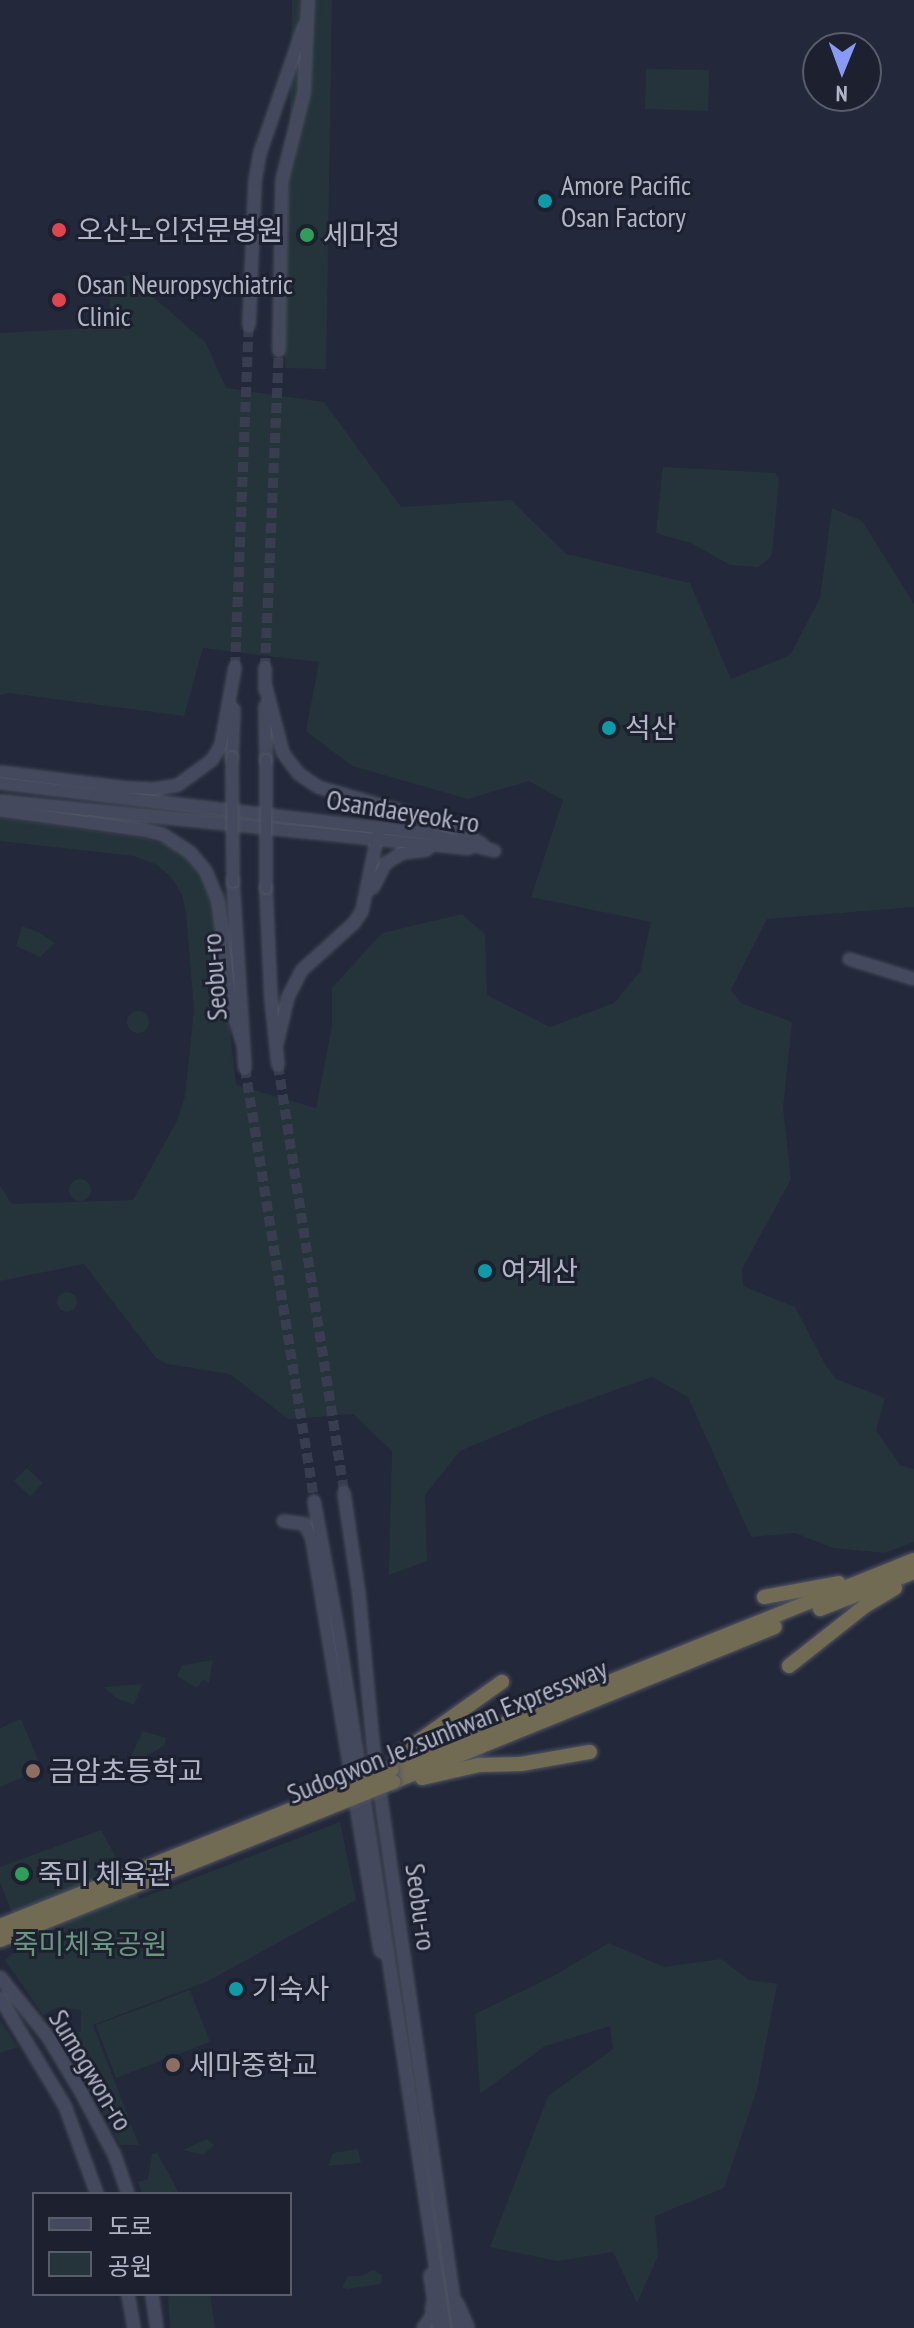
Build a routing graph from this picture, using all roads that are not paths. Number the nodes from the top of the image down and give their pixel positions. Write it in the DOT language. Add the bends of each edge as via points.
graph roads {
  1 [pos="308,0"];
  2 [pos="249,325"];
  3 [pos="279,351"];
  4 [pos="265,668"];
  5 [pos="265,684"];
  6 [pos="0,772"];
  7 [pos="0,783"];
  8 [pos="0,801"];
  9 [pos="0,810"];
  10 [pos="378,834"];
  11 [pos="461,849"];
  12 [pos="495,851"];
  13 [pos="367,900"];
  14 [pos="849,959"];
  15 [pos="914,979"];
  16 [pos="242,1041"];
  17 [pos="276,1047"];
  18 [pos="278,1065"];
  19 [pos="245,1068"];
  20 [pos="344,1493"];
  21 [pos="314,1501"];
  22 [pos="283,1521"];
  23 [pos="914,1557"];
  24 [pos="914,1572"];
  25 [pos="914,1579"];
  26 [pos="764,1597"];
  27 [pos="789,1666"];
  28 [pos="502,1682"];
  29 [pos="590,1752"];
  30 [pos="394,1770"];
  31 [pos="0,1926"];
  32 [pos="0,1940"];
  33 [pos="0,1977"];
  34 [pos="0,1998"];
  35 [pos="399,2033"];
  36 [pos="96,2192"];
  37 [pos="127,2192"];
  38 [pos="427,2217"];
  39 [pos="450,2287"];
  40 [pos="432,2292"];
  41 [pos="128,2296"];
  42 [pos="152,2296"];
  43 [pos="134,2328"];
  44 [pos="157,2328"];
  45 [pos="423,2328"];
  46 [pos="438,2328"];
  47 [pos="445,2328"];
  48 [pos="458,2328"];
  49 [pos="468,2328"];
  1 -- 2 [label="main road" via="303,34 266,132 255,181"];
  1 -- 3 [label="main road" via="304,93 282,180"];
  4 -- 5 [label="main road"];
  5 -- 12 [label="main road" via="283,753 299,774 344,797 448,825"];
  5 -- 17 [label="main road, Seobu-ro, bridge" via="266,888"];
  6 -- 16 [label="main road, Seobu-ro, bridge" via="127,788 178,785 212,760 221,745 235,667 233,882"];
  7 -- 10 [label="main road, Osandaeyeok-ro"];
  8 -- 10 [label="main road, Osandaeyeok-ro"];
  9 -- 16 [label="main road" via="144,830 162,834 190,852 206,871 218,900 232,1010"];
  10 -- 11 [label="main road, Osandaeyeok-ro"];
  10 -- 12 [label="main road, Osandaeyeok-ro" via="430,834"];
  10 -- 13 [label="main road"];
  11 -- 12 [label="main road, Osandaeyeok-ro"];
  11 -- 13 [label="main road" via="402,853 386,863"];
  13 -- 17 [label="main road" via="354,923 302,970 288,997"];
  14 -- 15 [label="main road"];
  16 -- 19 [label="main road, Seobu-ro"];
  17 -- 18 [label="main road, Seobu-ro"];
  20 -- 39 [label="main road, Seobu-ro" via="373,1744"];
  21 -- 35 [label="main road, Seobu-ro"];
  22 -- 35 [label="main road" via="305,1524 312,1539 385,1982"];
  23 -- 26 [label="highway" via="837,1583"];
  23 -- 30 [label="highway, Sudogwon Je2sunhwan Expressway"];
  24 -- 30 [label="highway, Sudogwon Je2sunhwan Expressway"];
  25 -- 27 [label="highway" via="880,1595"];
  28 -- 30 [label="highway"];
  29 -- 30 [label="highway" via="547,1761"];
  30 -- 31 [label="highway, Sudogwon Je2sunhwan Expressway, bridge"];
  30 -- 32 [label="highway, Sudogwon Je2sunhwan Expressway, bridge"];
  33 -- 37 [label="main road, Sumogwon-ro" via="48,2037 81,2092"];
  34 -- 36 [label="main road, Sumogwon-ro" via="65,2106"];
  35 -- 38 [label="main road, Seobu-ro"];
  38 -- 40 [label="main road"];
  38 -- 47 [label="main road, Seobu-ro"];
  39 -- 48 [label="main road, Seobu-ro"];
  39 -- 49 [label="main road"];
  40 -- 45 [label="main road" via="432,2316"];
  40 -- 46 [label="main road"];
  41 -- 43 [label="main road"];
  42 -- 44 [label="main road"];
}
